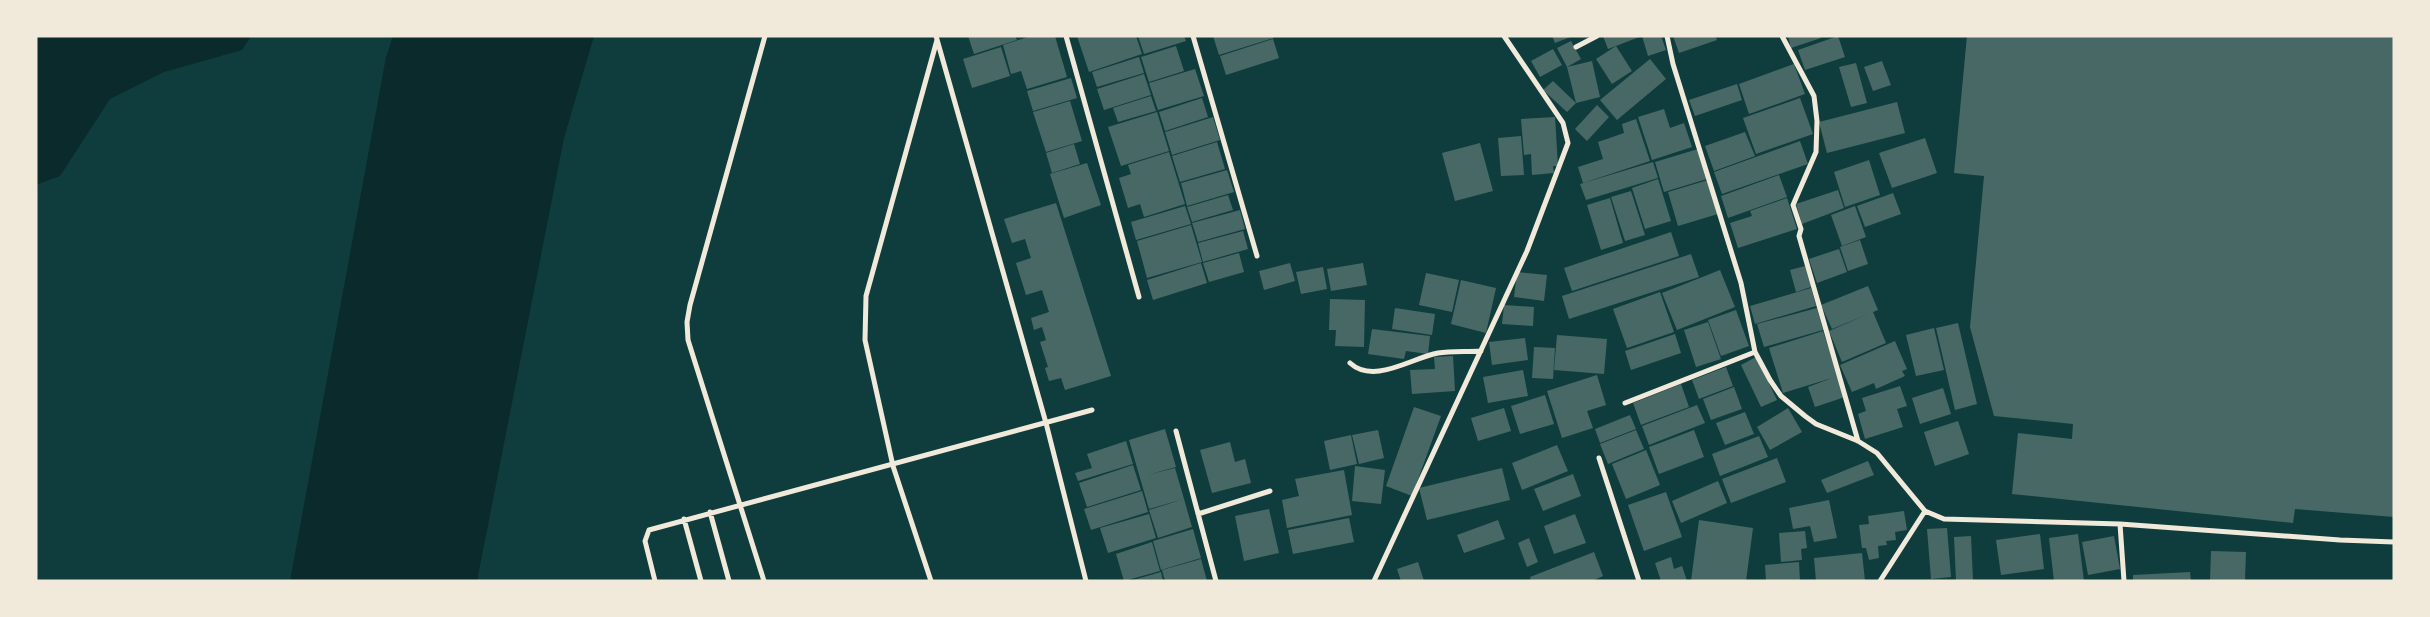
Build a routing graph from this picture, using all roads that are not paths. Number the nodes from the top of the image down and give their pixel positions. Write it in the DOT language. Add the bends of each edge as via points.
graph roads {
  1 [pos="765,36"];
  2 [pos="1066,36"];
  3 [pos="1194,36"];
  4 [pos="1504,36"];
  5 [pos="1596,36"];
  6 [pos="1667,36"];
  7 [pos="1782,36"];
  8 [pos="936,38"];
  9 [pos="1576,47"];
  10 [pos="1257,256"];
  11 [pos="1139,297"];
  12 [pos="1481,351"];
  13 [pos="1755,352"];
  14 [pos="1350,363"];
  15 [pos="1625,403"];
  16 [pos="1092,410"];
  17 [pos="1046,423"];
  18 [pos="1176,431"];
  19 [pos="1858,441"];
  20 [pos="1599,458"];
  21 [pos="893,466"];
  22 [pos="1270,491"];
  23 [pos="741,505"];
  24 [pos="1925,511"];
  25 [pos="710,512"];
  26 [pos="1198,514"];
  27 [pos="684,519"];
  28 [pos="2120,524"];
  29 [pos="2394,542"];
  30 [pos="655,581"];
  31 [pos="701,581"];
  32 [pos="728,581"];
  33 [pos="764,581"];
  34 [pos="931,581"];
  35 [pos="1086,581"];
  36 [pos="1216,581"];
  37 [pos="1374,581"];
  38 [pos="1639,581"];
  39 [pos="1880,581"];
  40 [pos="2124,581"];
  1 -- 23 [label="street" via="687,322 688,340"];
  2 -- 11 [label="street"];
  3 -- 10 [label="street"];
  4 -- 12 [label="street" via="1563,122 1568,143 1527,251"];
  5 -- 9 [label="street"];
  6 -- 13 [label="street" via="1741,283"];
  7 -- 19 [label="street" via="1814,96 1816,152 1793,205"];
  8 -- 17 [label="street"];
  8 -- 21 [label="street" via="864,313 865,340"];
  12 -- 14 [label="street" via="1437,353 1381,370 1357,370"];
  12 -- 37 [label="street"];
  13 -- 15 [label="street"];
  13 -- 19 [label="street" via="1781,396 1816,424"];
  16 -- 17 [label="street"];
  17 -- 21 [label="street"];
  17 -- 35 [label="street"];
  18 -- 26 [label="street"];
  19 -- 24 [label="street" via="1877,453"];
  20 -- 38 [label="street"];
  21 -- 23 [label="street"];
  21 -- 34 [label="street"];
  22 -- 26 [label="street"];
  23 -- 25 [label="street"];
  23 -- 33 [label="street"];
  24 -- 28 [label="street" via="1944,519"];
  24 -- 39 [label="street"];
  25 -- 27 [label="street"];
  25 -- 32 [label="street"];
  26 -- 36 [label="street"];
  27 -- 30 [label="street" via="650,530 647,534 645,541"];
  27 -- 31 [label="street"];
  28 -- 29 [label="street"];
  28 -- 40 [label="street"];
}
